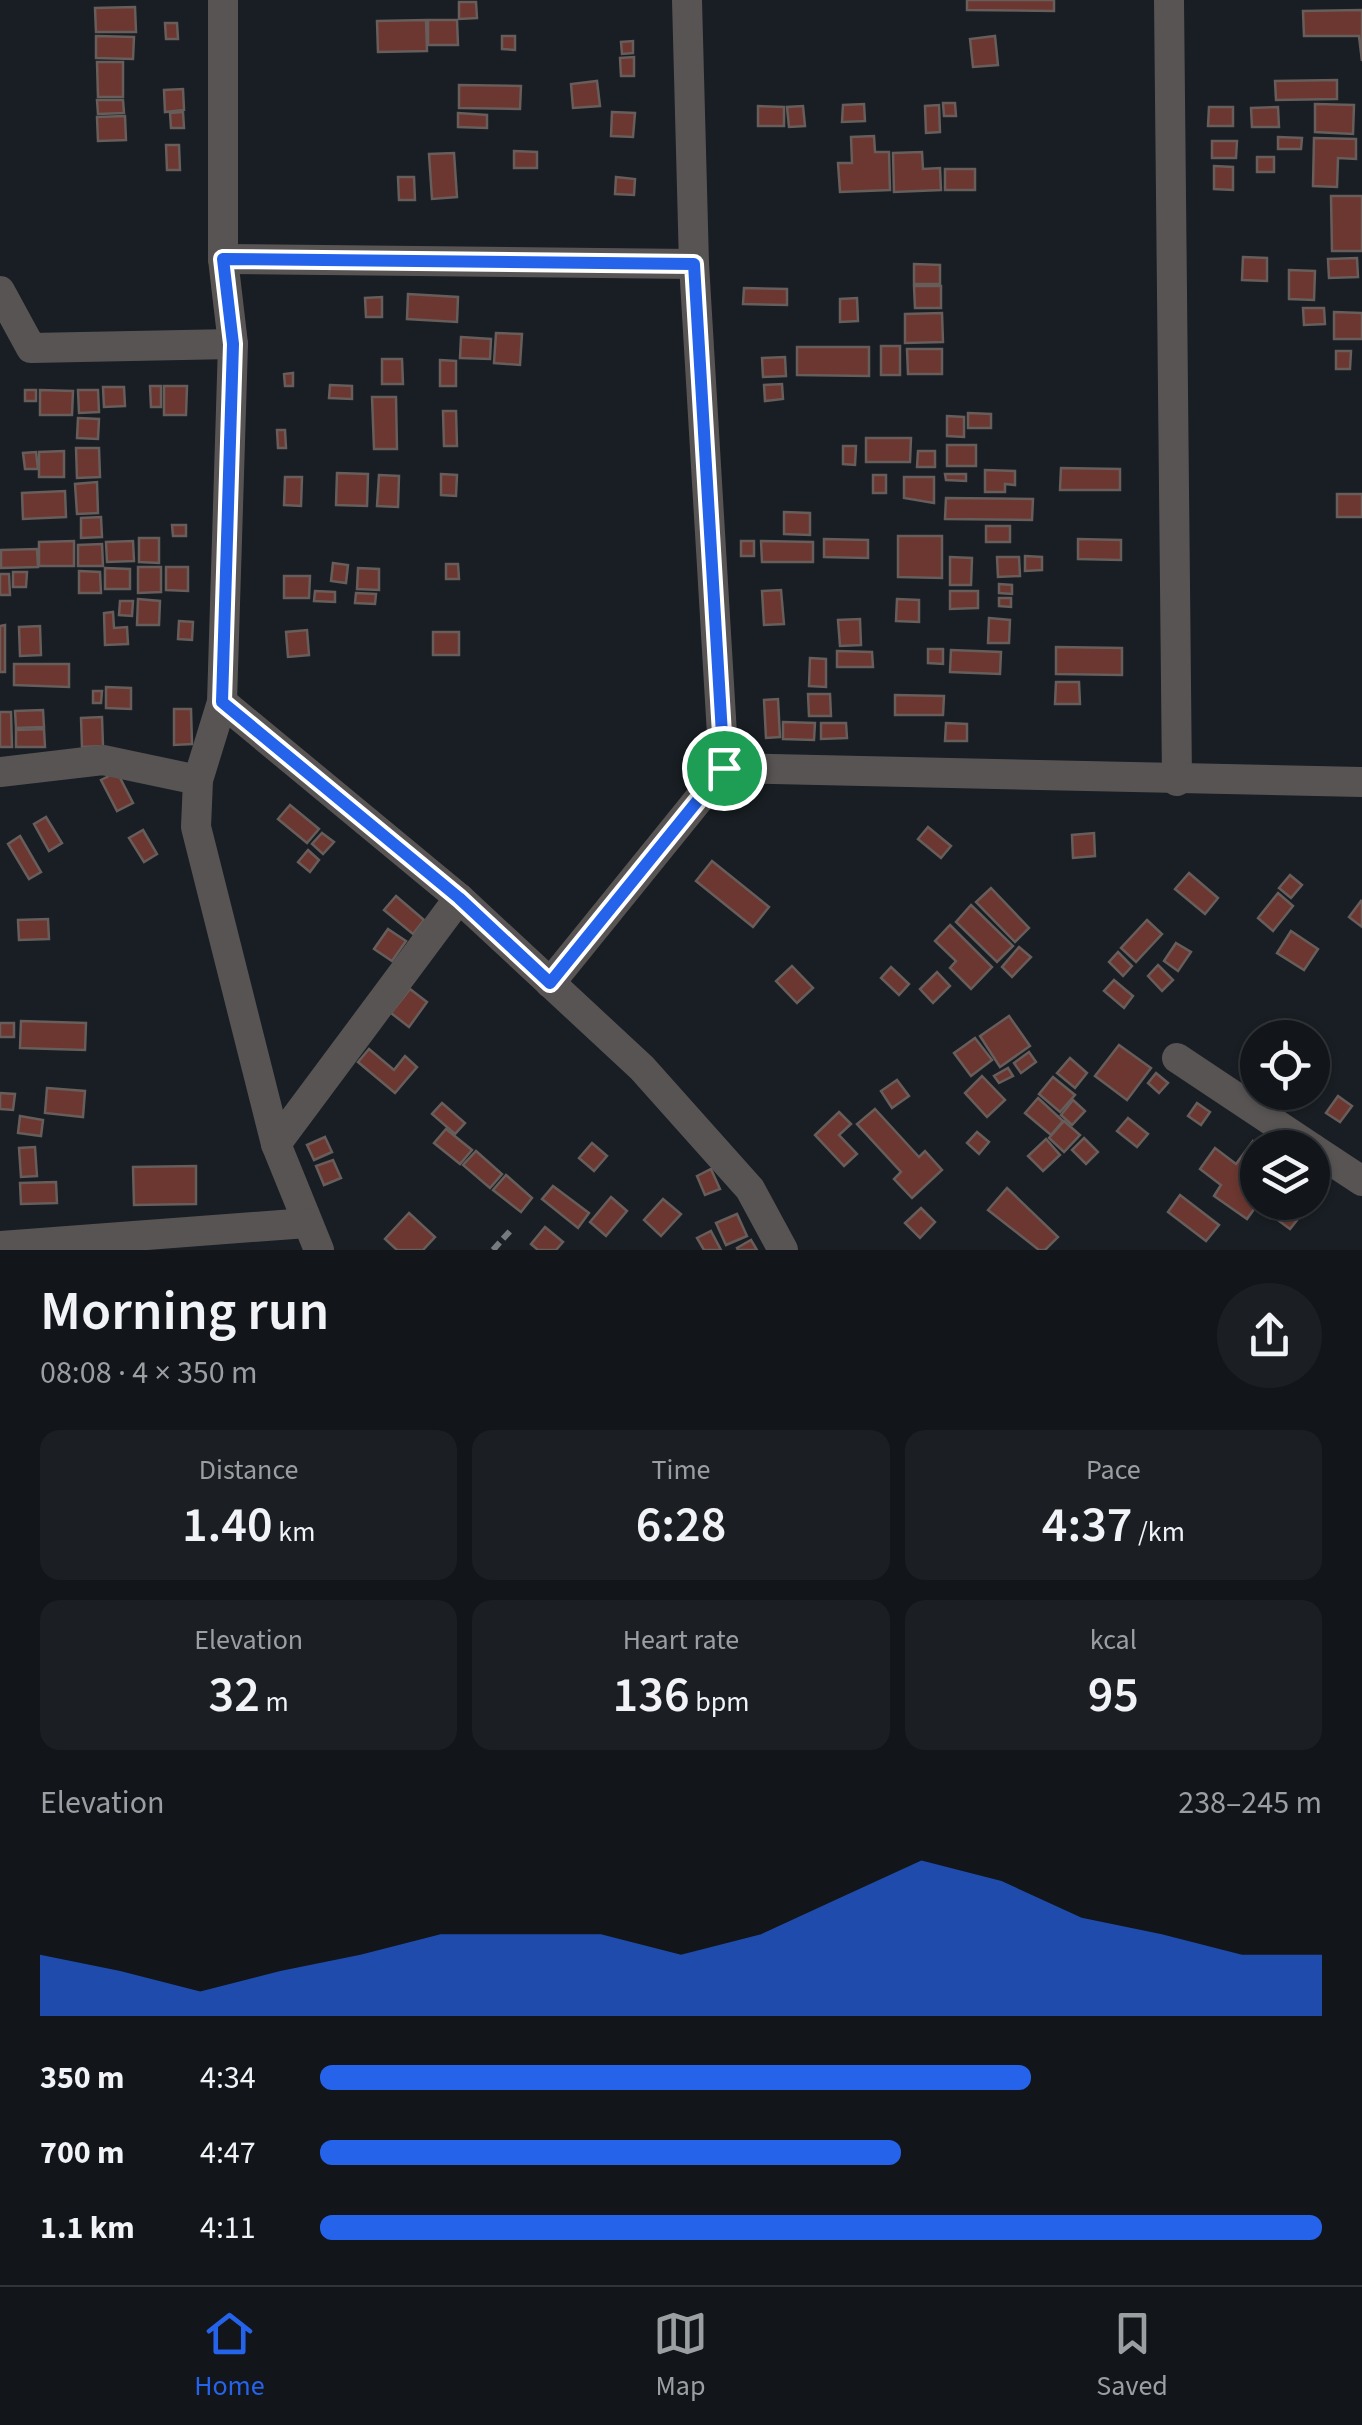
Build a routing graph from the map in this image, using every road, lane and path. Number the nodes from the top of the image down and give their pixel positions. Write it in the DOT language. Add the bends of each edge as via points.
graph roads {
  1 [pos="223,0"];
  2 [pos="687,0"];
  3 [pos="1169,0"];
  4 [pos="223,259"];
  5 [pos="694,264"];
  6 [pos="0,291"];
  7 [pos="233,344"];
  8 [pos="222,702"];
  9 [pos="724,768"];
  10 [pos="0,772"];
  11 [pos="198,780"];
  12 [pos="1177,781"];
  13 [pos="1362,782"];
  14 [pos="459,898"];
  15 [pos="550,983"];
  16 [pos="1177,1058"];
  17 [pos="1285,1130"];
  18 [pos="276,1144"];
  19 [pos="1330,1160"];
  20 [pos="1362,1180"];
  21 [pos="511,1230"];
  22 [pos="312,1237"];
  23 [pos="0,1246"];
  24 [pos="493,1250"];
  25 [pos="783,1250"];
  1 -- 4 [label="street"];
  2 -- 5 [label="street"];
  3 -- 12 [label="street"];
  4 -- 5 [label="street"];
  4 -- 7 [label="street"];
  5 -- 9 [label="street"];
  6 -- 7 [label="street" via="30,348"];
  7 -- 8 [label="street"];
  8 -- 11 [label="street"];
  8 -- 14 [label="street"];
  9 -- 12 [label="street"];
  9 -- 15 [label="street"];
  10 -- 11 [label="street" via="103,760"];
  11 -- 18 [label="street" via="196,826"];
  12 -- 13 [label="street"];
  14 -- 15 [label="street"];
  14 -- 18 [label="street"];
  15 -- 25 [label="street" via="642,1068 750,1189"];
  16 -- 17 [label="street"];
  18 -- 22 [label="street"];
  19 -- 20 [label="street"];
  21 -- 24 [label="path"];
  22 -- 23 [label="street"];
}
